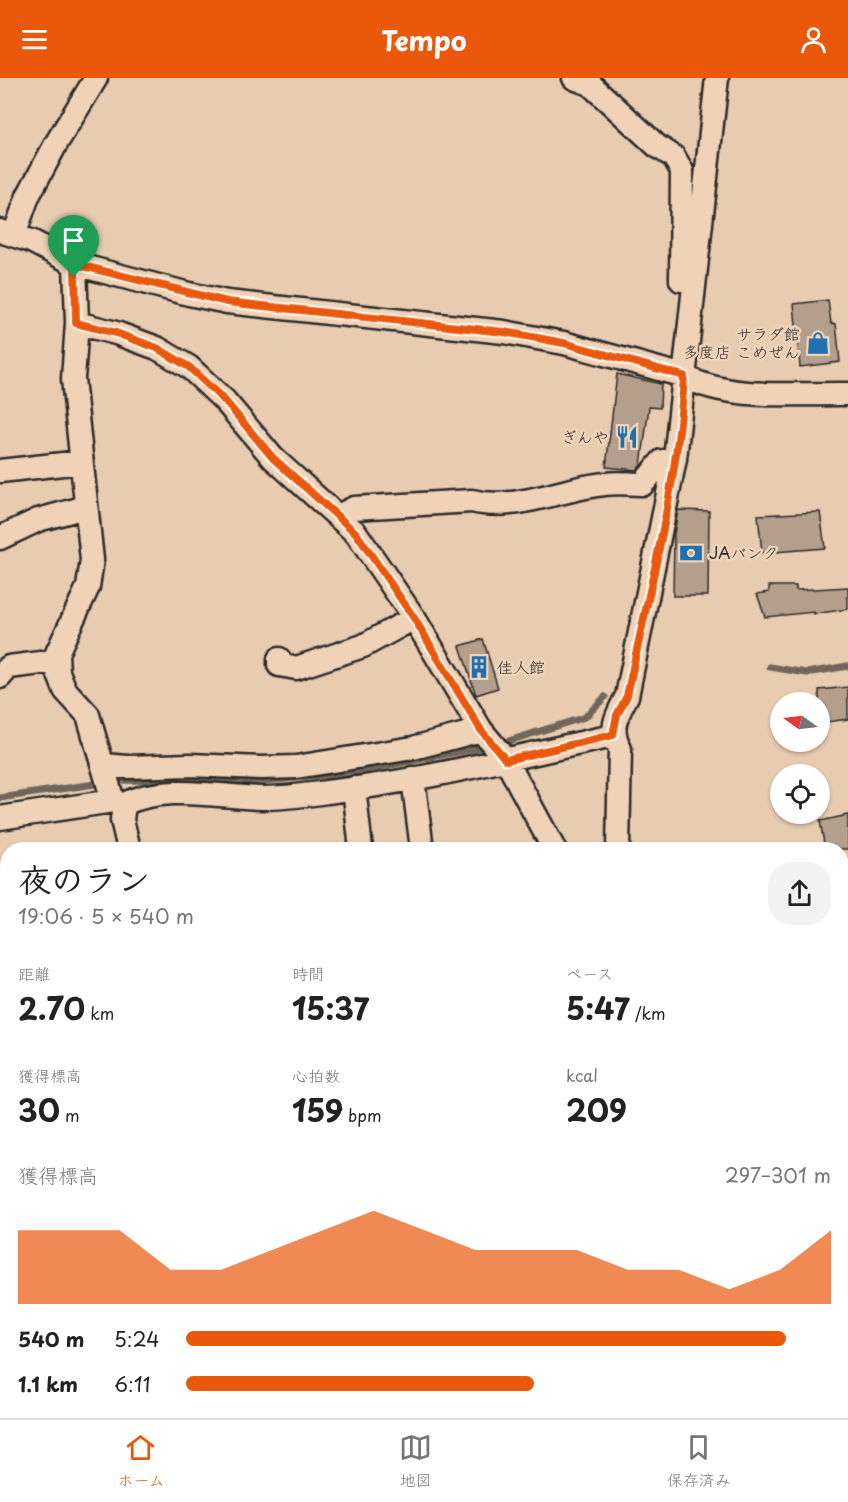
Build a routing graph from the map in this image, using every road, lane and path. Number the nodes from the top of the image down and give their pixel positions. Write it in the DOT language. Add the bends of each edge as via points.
graph roads {
  1 [pos="96,78"];
  2 [pos="717,78"];
  3 [pos="585,80"];
  4 [pos="7,233"];
  5 [pos="75,264"];
  6 [pos="690,302"];
  7 [pos="76,323"];
  8 [pos="684,376"];
  9 [pos="848,394"];
  10 [pos="675,459"];
  11 [pos="81,462"];
  12 [pos="0,471"];
  13 [pos="86,507"];
  14 [pos="338,516"];
  15 [pos="0,538"];
  16 [pos="414,618"];
  17 [pos="279,659"];
  18 [pos="57,661"];
  19 [pos="0,677"];
  20 [pos="481,730"];
  21 [pos="613,735"];
  22 [pos="506,760"];
  23 [pos="104,765"];
  24 [pos="413,778"];
  25 [pos="354,788"];
  26 [pos="118,803"];
  27 [pos="0,818"];
  28 [pos="127,842"];
  29 [pos="360,842"];
  30 [pos="421,842"];
  31 [pos="550,842"];
  32 [pos="618,842"];
  1 -- 4 [label="street"];
  2 -- 6 [label="street"];
  3 -- 6 [label="street" via="674,158 682,171 681,283"];
  4 -- 5 [label="street"];
  5 -- 7 [label="street"];
  5 -- 8 [label="street" via="227,302 504,332 564,343"];
  6 -- 8 [label="street"];
  7 -- 11 [label="street" via="73,379"];
  7 -- 14 [label="street" via="157,348 189,367 225,401 273,458"];
  8 -- 9 [label="street" via="700,385 756,393"];
  8 -- 10 [label="street"];
  10 -- 14 [label="street" via="662,461 643,483 605,484 487,504 472,501 354,508"];
  10 -- 21 [label="street" via="627,696"];
  11 -- 12 [label="street"];
  11 -- 13 [label="street"];
  13 -- 15 [label="street" via="38,520"];
  13 -- 18 [label="street" via="92,560 88,587 65,632"];
  14 -- 16 [label="street" via="356,533"];
  16 -- 17 [label="street" via="363,646 296,668 279,665"];
  16 -- 20 [label="street"];
  18 -- 19 [label="street" via="9,667"];
  18 -- 23 [label="street" via="65,690 88,715"];
  20 -- 22 [label="street"];
  20 -- 23 [label="street" via="412,748 296,767"];
  21 -- 22 [label="street"];
  21 -- 32 [label="street" via="620,749"];
  22 -- 24 [label="street"];
  22 -- 31 [label="street"];
  23 -- 26 [label="street"];
  24 -- 25 [label="street"];
  24 -- 30 [label="street"];
  25 -- 26 [label="street" via="264,798 191,793 138,797"];
  25 -- 29 [label="street"];
  26 -- 27 [label="street"];
  26 -- 28 [label="street"];
}
